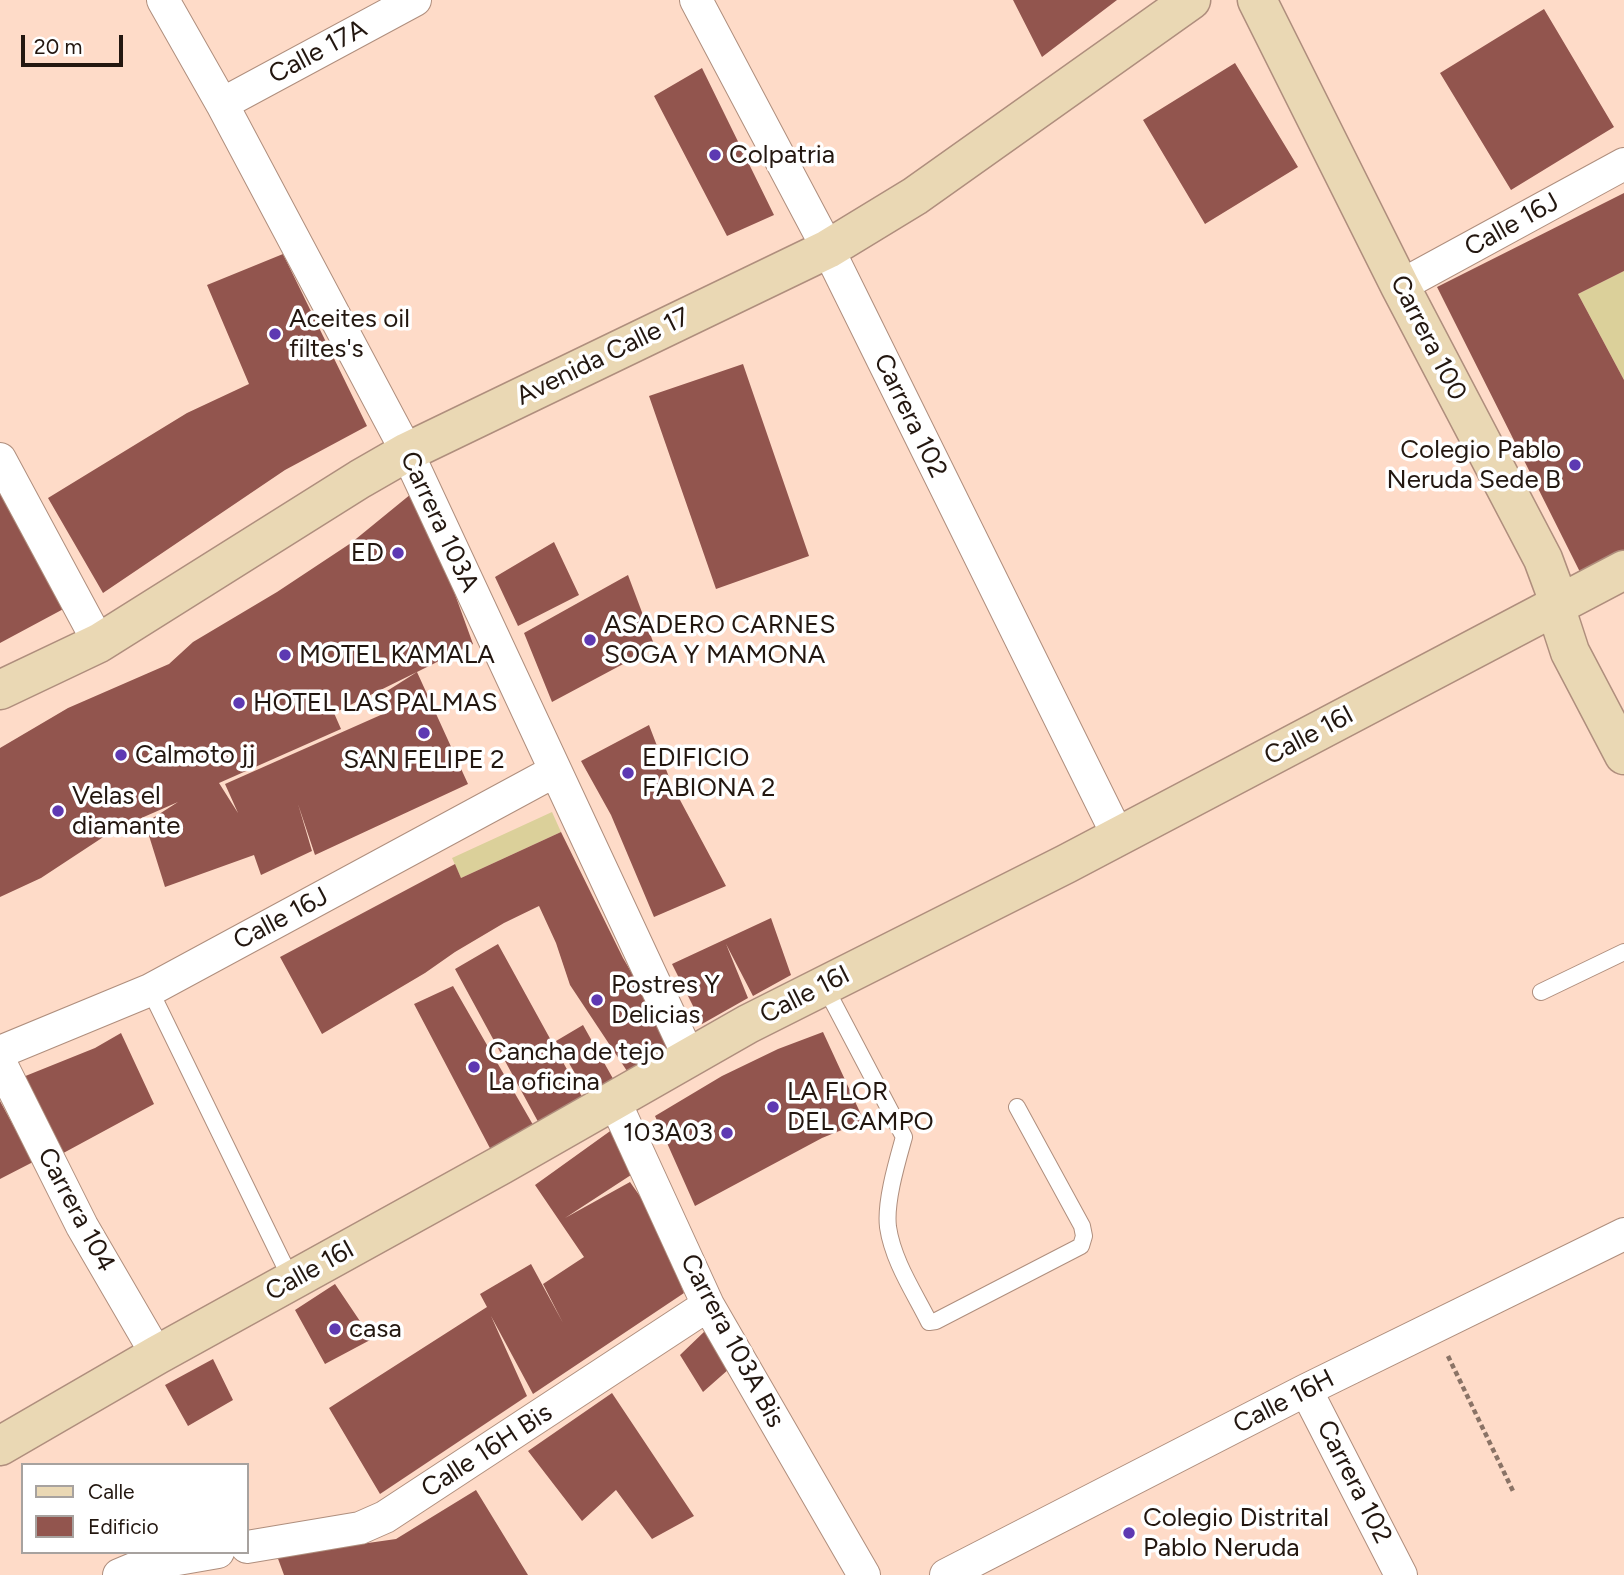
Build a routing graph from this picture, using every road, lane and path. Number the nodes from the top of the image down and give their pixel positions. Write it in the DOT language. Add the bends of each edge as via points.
graph roads {
  1 [pos="163,0"];
  2 [pos="415,0"];
  3 [pos="696,0"];
  4 [pos="1191,0"];
  5 [pos="1257,0"];
  6 [pos="222,104"];
  7 [pos="1624,164"];
  8 [pos="828,249"];
  9 [pos="1400,286"];
  10 [pos="407,452"];
  11 [pos="0,459"];
  12 [pos="1624,570"];
  13 [pos="1555,606"];
  14 [pos="99,643"];
  15 [pos="0,690"];
  16 [pos="1624,755"];
  17 [pos="555,771"];
  18 [pos="1118,836"];
  19 [pos="1624,952"];
  20 [pos="824,985"];
  21 [pos="150,990"];
  22 [pos="1541,992"];
  23 [pos="0,1052"];
  24 [pos="689,1057"];
  25 [pos="0,1062"];
  26 [pos="614,1100"];
  27 [pos="1017,1107"];
  28 [pos="1624,1234"];
  29 [pos="292,1281"];
  30 [pos="708,1305"];
  31 [pos="1434,1327"];
  32 [pos="158,1355"];
  33 [pos="1307,1390"];
  34 [pos="0,1447"];
  35 [pos="1513,1491"];
  36 [pos="248,1547"];
  37 [pos="206,1554"];
  38 [pos="119,1575"];
  39 [pos="864,1575"];
  40 [pos="946,1575"];
  41 [pos="1401,1575"];
  1 -- 6 [label="street, Carrera 103A"];
  2 -- 6 [label="street, Calle 17A"];
  3 -- 8 [label="street, Carrera 102"];
  4 -- 8 [label="street, Avenida Calle 17" via="915,196"];
  5 -- 9 [label="street, Carrera 100"];
  6 -- 10 [label="street, Carrera 103A"];
  7 -- 9 [label="street, Calle 16J"];
  8 -- 10 [label="street, Avenida Calle 17"];
  8 -- 18 [label="street, Carrera 102"];
  9 -- 13 [label="street, Carrera 100" via="1543,559 1556,594"];
  10 -- 14 [label="street, Avenida Calle 17"];
  10 -- 17 [label="street, Carrera 103A"];
  11 -- 14 [label="street"];
  12 -- 13 [label="street, Calle 16I"];
  13 -- 16 [label="street, Carrera 100" via="1570,652"];
  13 -- 18 [label="street, Calle 16I"];
  14 -- 15 [label="street, Avenida Calle 17"];
  17 -- 21 [label="street, Calle 16J"];
  17 -- 24 [label="street, Carrera 103A"];
  18 -- 20 [label="street, Calle 16I"];
  19 -- 22 [label="lane"];
  20 -- 24 [label="street, Calle 16I"];
  20 -- 27 [label="lane" via="904,1137 892,1181 888,1225 894,1252 929,1322 1081,1246 1082,1226"];
  21 -- 23 [label="street, Calle 16J"];
  21 -- 29 [label="lane"];
  24 -- 26 [label="street, Calle 16I"];
  25 -- 32 [label="street, Carrera 104" via="82,1226"];
  26 -- 29 [label="street, Calle 16I"];
  26 -- 30 [label="street, Carrera 103A Bis"];
  28 -- 31 [label="street, Calle 16H"];
  29 -- 32 [label="street, Calle 16I"];
  30 -- 36 [label="street, Calle 16H Bis" via="385,1517 360,1528"];
  30 -- 39 [label="street, Carrera 103A Bis"];
  31 -- 33 [label="street, Calle 16H"];
  31 -- 35 [label="path"];
  32 -- 34 [label="street, Calle 16I"];
  33 -- 40 [label="street, Calle 16H"];
  33 -- 41 [label="street, Carrera 102"];
  37 -- 38 [label="street" via="143,1565"];
}
